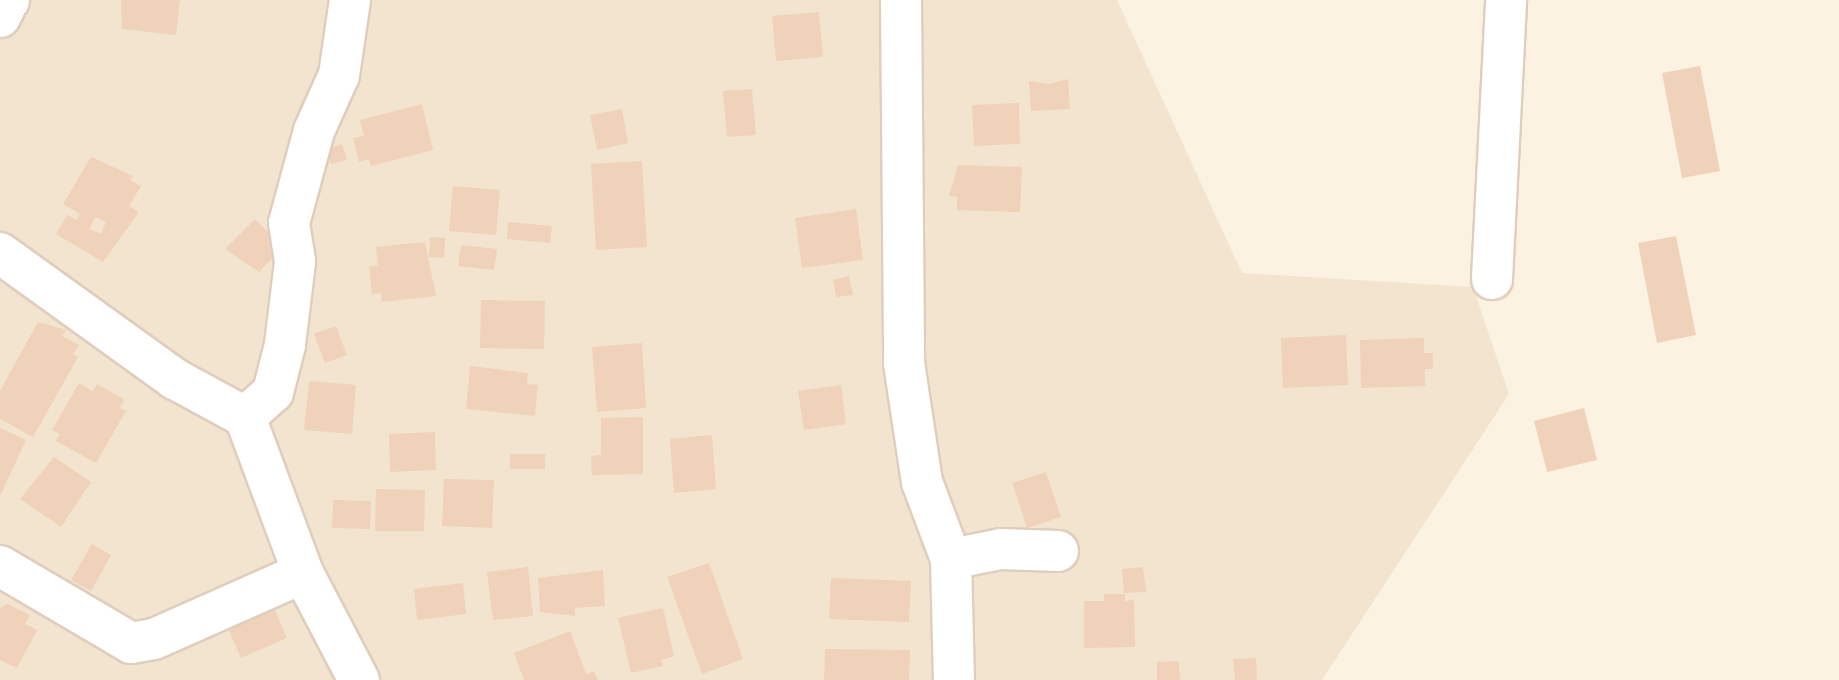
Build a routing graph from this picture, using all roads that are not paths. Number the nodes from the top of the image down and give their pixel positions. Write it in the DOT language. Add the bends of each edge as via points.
graph roads {
  1 [pos="9,0"];
  2 [pos="350,0"];
  3 [pos="901,0"];
  4 [pos="1506,0"];
  5 [pos="0,17"];
  6 [pos="0,253"];
  7 [pos="1492,279"];
  8 [pos="245,417"];
  9 [pos="1058,551"];
  10 [pos="951,559"];
  11 [pos="0,566"];
  12 [pos="303,573"];
  13 [pos="359,680"];
  14 [pos="954,680"];
  1 -- 5 [label="street"];
  2 -- 8 [label="street" via="339,75 314,131 289,223 295,262 285,345 273,392"];
  3 -- 10 [label="street" via="904,363 922,482"];
  4 -- 7 [label="street"];
  6 -- 8 [label="street" via="175,379"];
  8 -- 12 [label="street"];
  9 -- 10 [label="street" via="1001,549"];
  10 -- 14 [label="street"];
  11 -- 12 [label="street" via="131,643 154,639"];
  12 -- 13 [label="street"];
}
